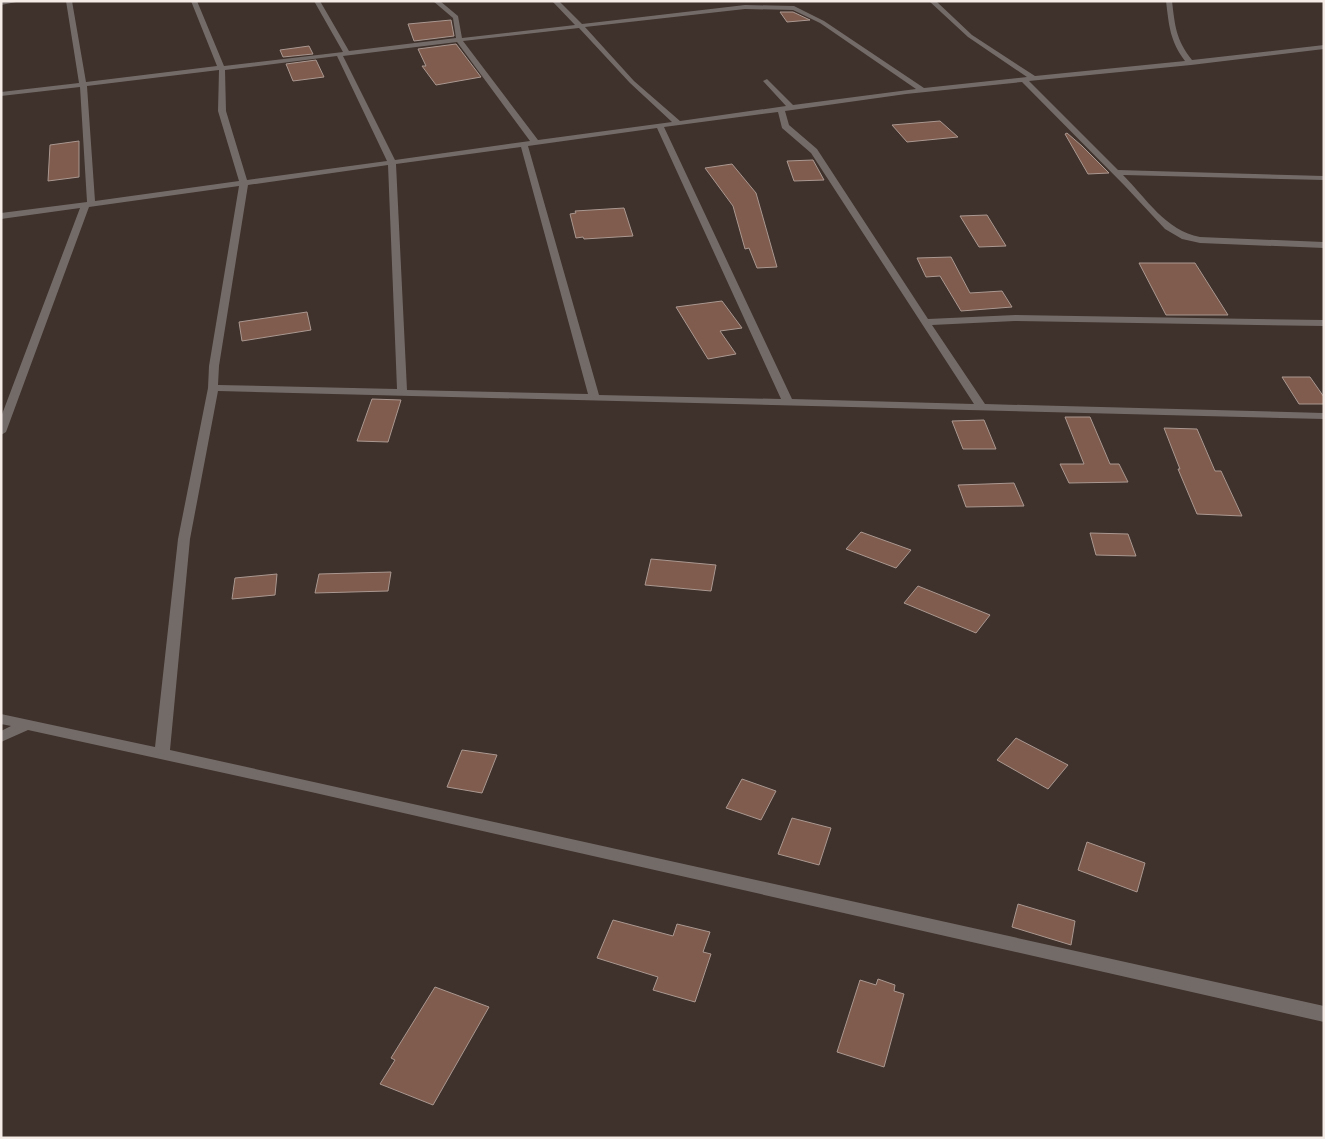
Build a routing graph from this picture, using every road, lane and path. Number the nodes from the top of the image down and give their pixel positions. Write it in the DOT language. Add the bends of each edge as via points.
graph roads {
  1 [pos="18,1"];
  2 [pos="69,1"];
  3 [pos="194,1"];
  4 [pos="317,1"];
  5 [pos="436,1"];
  6 [pos="555,1"];
  7 [pos="932,1"];
  8 [pos="1169,1"];
  9 [pos="1,3"];
  10 [pos="581,26"];
  11 [pos="459,40"];
  12 [pos="1324,47"];
  13 [pos="343,54"];
  14 [pos="1191,63"];
  15 [pos="222,69"];
  16 [pos="1033,78"];
  17 [pos="1022,79"];
  18 [pos="767,81"];
  19 [pos="83,85"];
  20 [pos="922,90"];
  21 [pos="1,94"];
  22 [pos="792,108"];
  23 [pos="781,109"];
  24 [pos="678,123"];
  25 [pos="660,126"];
  26 [pos="535,142"];
  27 [pos="524,144"];
  28 [pos="392,162"];
  29 [pos="1116,172"];
  30 [pos="1324,178"];
  31 [pos="244,183"];
  32 [pos="88,205"];
  33 [pos="1,216"];
  34 [pos="1324,245"];
  35 [pos="924,322"];
  36 [pos="1324,323"];
  37 [pos="213,388"];
  38 [pos="402,392"];
  39 [pos="594,397"];
  40 [pos="788,402"];
  41 [pos="981,407"];
  42 [pos="1324,416"];
  43 [pos="1,432"];
  44 [pos="1,719"];
  45 [pos="26,725"];
  46 [pos="1,737"];
  47 [pos="162,754"];
  48 [pos="1324,1014"];
  1 -- 9 [label="street"];
  2 -- 19 [label="street"];
  3 -- 15 [label="street"];
  4 -- 13 [label="street"];
  5 -- 11 [label="street" via="456,16"];
  6 -- 10 [label="street"];
  7 -- 16 [label="street" via="970,36"];
  8 -- 14 [label="street" via="1173,33 1179,48"];
  10 -- 11 [label="street"];
  10 -- 20 [label="street" via="745,6 794,8 822,22"];
  10 -- 24 [label="street" via="632,82"];
  11 -- 13 [label="street"];
  11 -- 26 [label="street"];
  12 -- 14 [label="street"];
  13 -- 15 [label="street"];
  13 -- 28 [label="street"];
  14 -- 16 [label="street"];
  15 -- 19 [label="street"];
  15 -- 31 [label="street" via="222,111"];
  16 -- 17 [label="street"];
  17 -- 20 [label="street"];
  17 -- 29 [label="street"];
  18 -- 22 [label="street"];
  19 -- 21 [label="street"];
  19 -- 32 [label="street"];
  20 -- 22 [label="street"];
  22 -- 23 [label="street"];
  23 -- 24 [label="street"];
  23 -- 35 [label="street" via="786,126 814,151"];
  24 -- 25 [label="street"];
  25 -- 26 [label="street"];
  25 -- 40 [label="street"];
  26 -- 27 [label="street"];
  27 -- 28 [label="street"];
  27 -- 39 [label="street"];
  28 -- 31 [label="street"];
  28 -- 38 [label="street"];
  29 -- 30 [label="street"];
  29 -- 34 [label="street" via="1168,228 1185,237"];
  31 -- 32 [label="street"];
  31 -- 37 [label="street"];
  32 -- 33 [label="street"];
  32 -- 43 [label="street"];
  35 -- 36 [label="street" via="1016,318"];
  35 -- 41 [label="street"];
  37 -- 38 [label="street"];
  37 -- 47 [label="street" via="184,539"];
  38 -- 39 [label="street"];
  39 -- 40 [label="street"];
  40 -- 41 [label="street"];
  41 -- 42 [label="street"];
  44 -- 45 [label="street"];
  45 -- 46 [label="street"];
  45 -- 47 [label="street"];
  47 -- 48 [label="street"];
}
